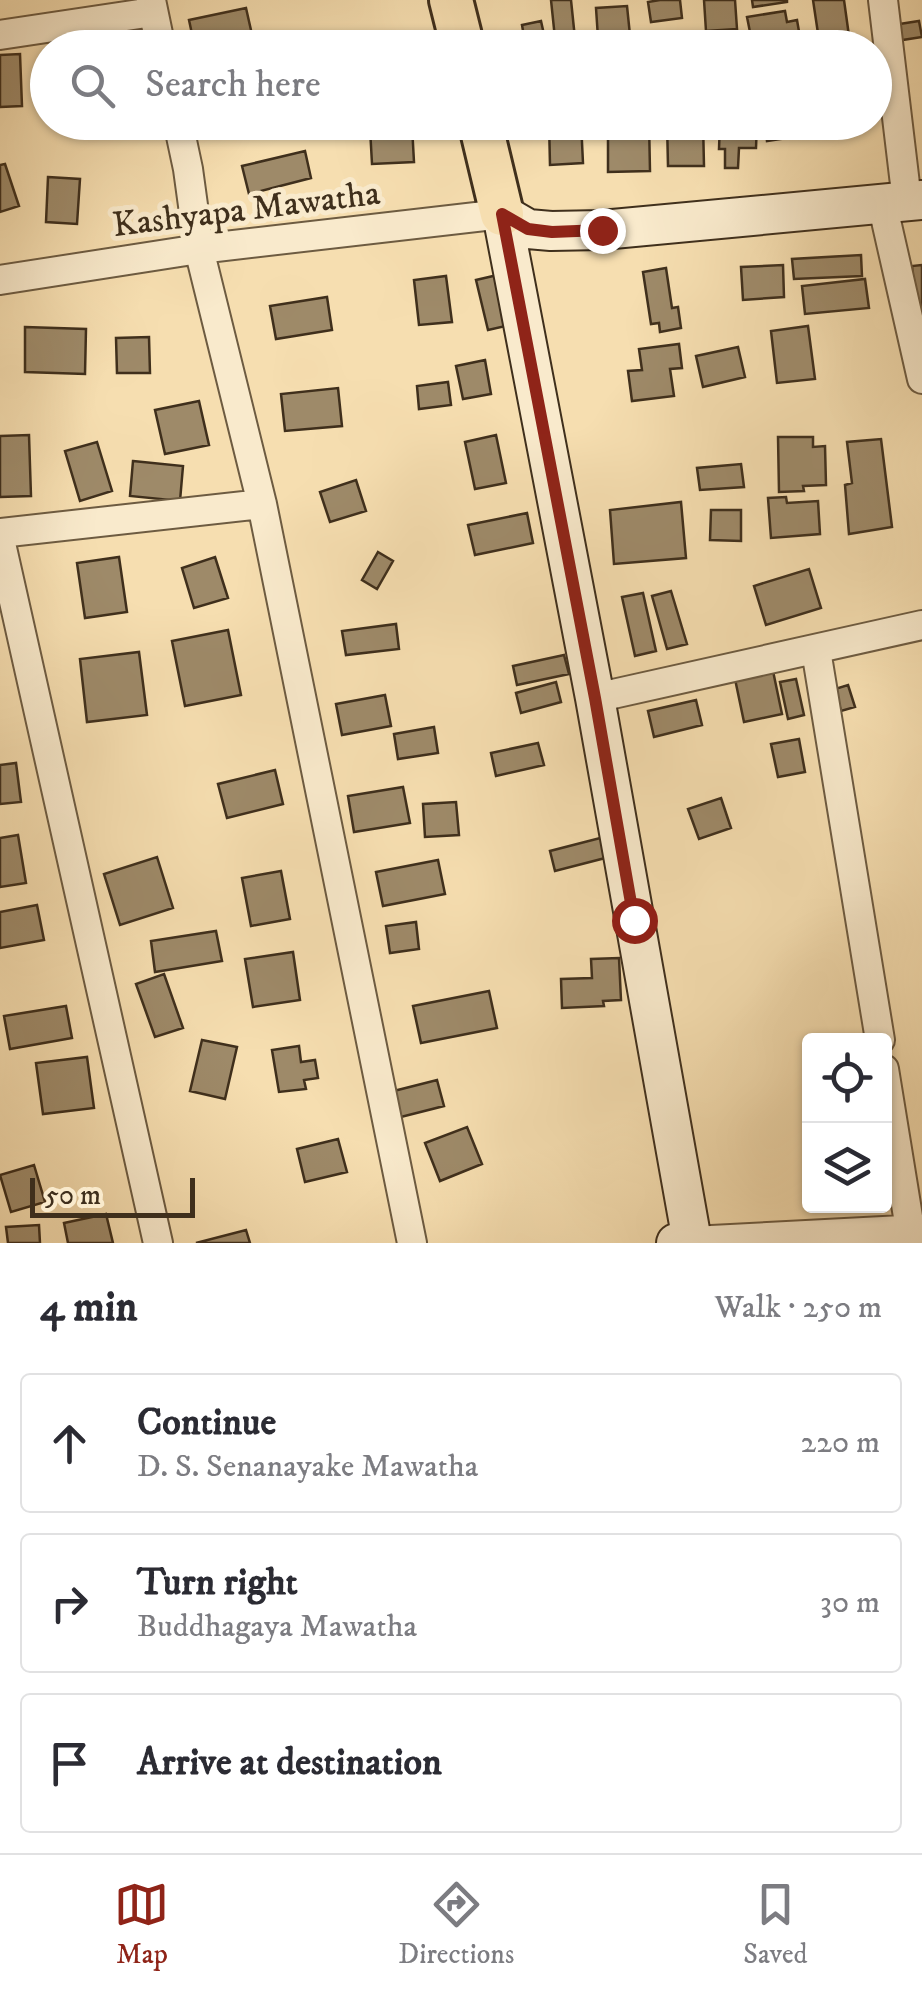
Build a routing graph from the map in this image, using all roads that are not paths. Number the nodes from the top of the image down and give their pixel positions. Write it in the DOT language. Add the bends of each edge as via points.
graph roads {
  1 [pos="452,0"];
  2 [pos="883,0"];
  3 [pos="152,6"];
  4 [pos="459,30"];
  5 [pos="886,30"];
  6 [pos="0,35"];
  7 [pos="892,86"];
  8 [pos="182,140"];
  9 [pos="484,140"];
  10 [pos="904,201"];
  11 [pos="502,214"];
  12 [pos="199,248"];
  13 [pos="0,280"];
  14 [pos="922,378"];
  15 [pos="262,504"];
  16 [pos="0,536"];
  17 [pos="922,625"];
  18 [pos="816,650"];
  19 [pos="595,698"];
  20 [pos="879,1033"];
  21 [pos="892,1109"];
  22 [pos="916,1229"];
  23 [pos="684,1242"];
  24 [pos="158,1243"];
  25 [pos="412,1243"];
  1 -- 4 [label="main road"];
  2 -- 5 [label="street"];
  3 -- 6 [label="street"];
  7 -- 10 [label="street"];
  8 -- 12 [label="street"];
  9 -- 11 [label="main road"];
  10 -- 11 [label="main road" via="552,232 528,229"];
  10 -- 14 [label="street"];
  11 -- 12 [label="street, Kashyapa Mawatha"];
  11 -- 19 [label="main road"];
  12 -- 13 [label="street, Kashyapa Mawatha"];
  12 -- 15 [label="street"];
  15 -- 16 [label="street"];
  15 -- 25 [label="street"];
  16 -- 24 [label="street"];
  17 -- 18 [label="street"];
  18 -- 19 [label="street"];
  18 -- 20 [label="street"];
  19 -- 23 [label="main road"];
  21 -- 22 [label="street"];
  22 -- 23 [label="street"];
}
